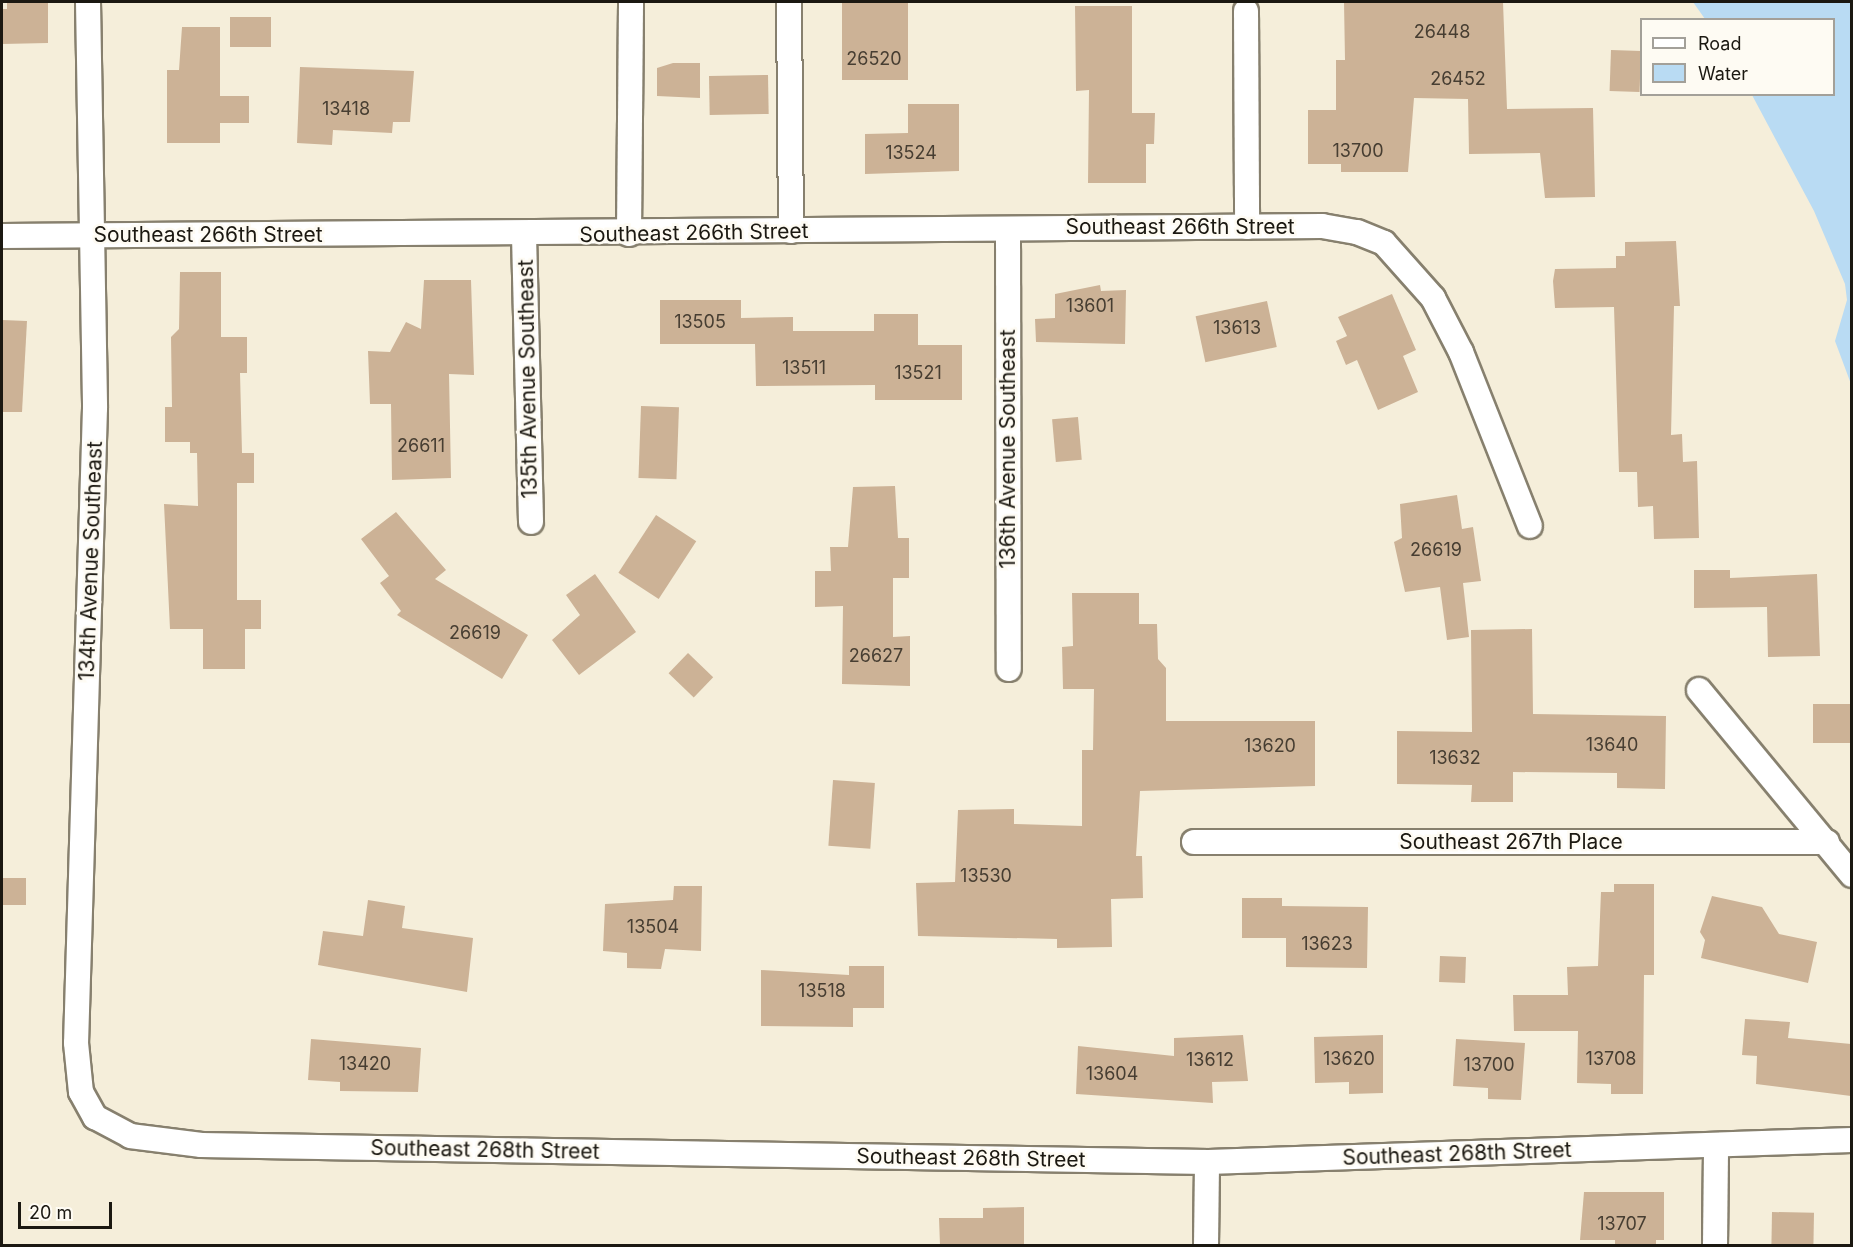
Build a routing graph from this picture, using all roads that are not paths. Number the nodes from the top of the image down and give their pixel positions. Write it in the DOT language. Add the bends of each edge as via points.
graph roads {
  1 [pos="88,2"];
  2 [pos="789,2"];
  3 [pos="631,3"];
  4 [pos="1246,10"];
  5 [pos="1247,226"];
  6 [pos="1008,229"];
  7 [pos="791,231"];
  8 [pos="629,234"];
  9 [pos="2,236"];
  10 [pos="90,236"];
  11 [pos="524,236"];
  12 [pos="531,522"];
  13 [pos="1530,526"];
  14 [pos="1009,669"];
  15 [pos="1699,690"];
  16 [pos="1194,842"];
  17 [pos="1827,842"];
  18 [pos="1851,875"];
  19 [pos="95,1117"];
  20 [pos="1851,1140"];
  21 [pos="1716,1146"];
  22 [pos="1207,1162"];
  23 [pos="1206,1245"];
  24 [pos="1715,1245"];
  1 -- 10 [label="street, 134th Avenue Southeast"];
  2 -- 7 [label="street"];
  3 -- 8 [label="street"];
  4 -- 5 [label="street"];
  5 -- 6 [label="street, Southeast 266th Street"];
  5 -- 13 [label="street, Southeast 266th Street" via="1322,226 1384,243 1413,270 1447,325"];
  6 -- 7 [label="street, Southeast 266th Street"];
  6 -- 14 [label="street, 136th Avenue Southeast"];
  7 -- 8 [label="street, Southeast 266th Street"];
  8 -- 11 [label="street, Southeast 266th Street"];
  9 -- 10 [label="street, Southeast 266th Street"];
  10 -- 11 [label="street, Southeast 266th Street"];
  10 -- 19 [label="street, 134th Avenue Southeast" via="95,408 76,1043 81,1092"];
  11 -- 12 [label="street, 135th Avenue Southeast"];
  15 -- 17 [label="street"];
  16 -- 17 [label="street, Southeast 267th Place"];
  17 -- 18 [label="street"];
  19 -- 22 [label="street, Southeast 268th Street" via="130,1136 201,1144"];
  20 -- 21 [label="street, Southeast 268th Street"];
  21 -- 22 [label="street, Southeast 268th Street"];
  21 -- 24 [label="street"];
  22 -- 23 [label="street"];
}
